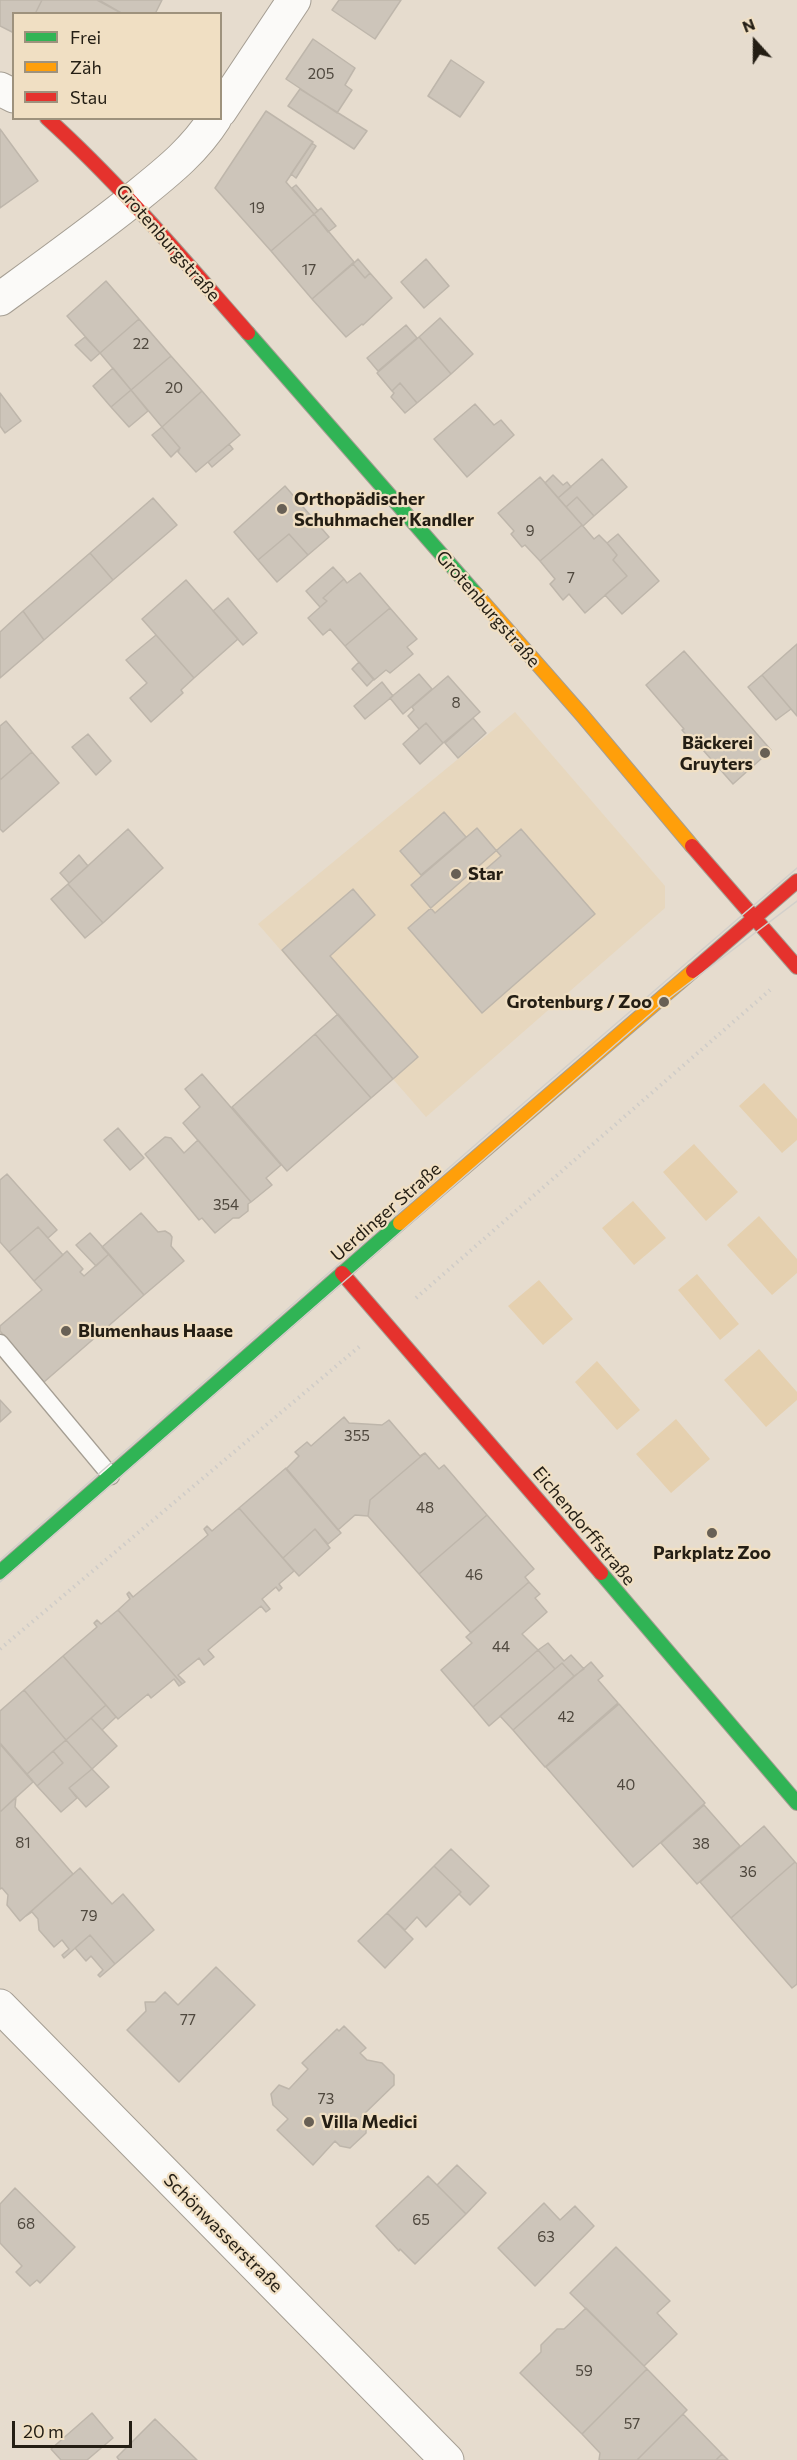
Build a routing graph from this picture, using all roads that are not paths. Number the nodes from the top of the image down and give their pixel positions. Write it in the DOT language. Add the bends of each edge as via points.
graph roads {
  1 [pos="294,0"];
  2 [pos="222,108"];
  3 [pos="49,120"];
  4 [pos="214,120"];
  5 [pos="132,200"];
  6 [pos="0,299"];
  7 [pos="797,881"];
  8 [pos="753,919"];
  9 [pos="797,967"];
  10 [pos="342,1273"];
  11 [pos="0,1343"];
  12 [pos="111,1476"];
  13 [pos="0,1572"];
  14 [pos="797,1803"];
  15 [pos="0,2006"];
  16 [pos="447,2460"];
  1 -- 2 [label="street"];
  3 -- 5 [label="street, Grotenburgstraße"];
  4 -- 5 [label="street" via="191,152"];
  5 -- 6 [label="street"];
  5 -- 8 [label="street, Grotenburgstraße" via="582,715"];
  7 -- 8 [label="street, Uerdinger Straße"];
  8 -- 9 [label="street, Grotenburgstraße"];
  8 -- 10 [label="street, Uerdinger Straße"];
  10 -- 12 [label="street, Uerdinger Straße"];
  10 -- 14 [label="street, Eichendorffstraße"];
  11 -- 12 [label="lane"];
  12 -- 13 [label="street, Uerdinger Straße"];
  15 -- 16 [label="street, Schönwasserstraße"];
}
